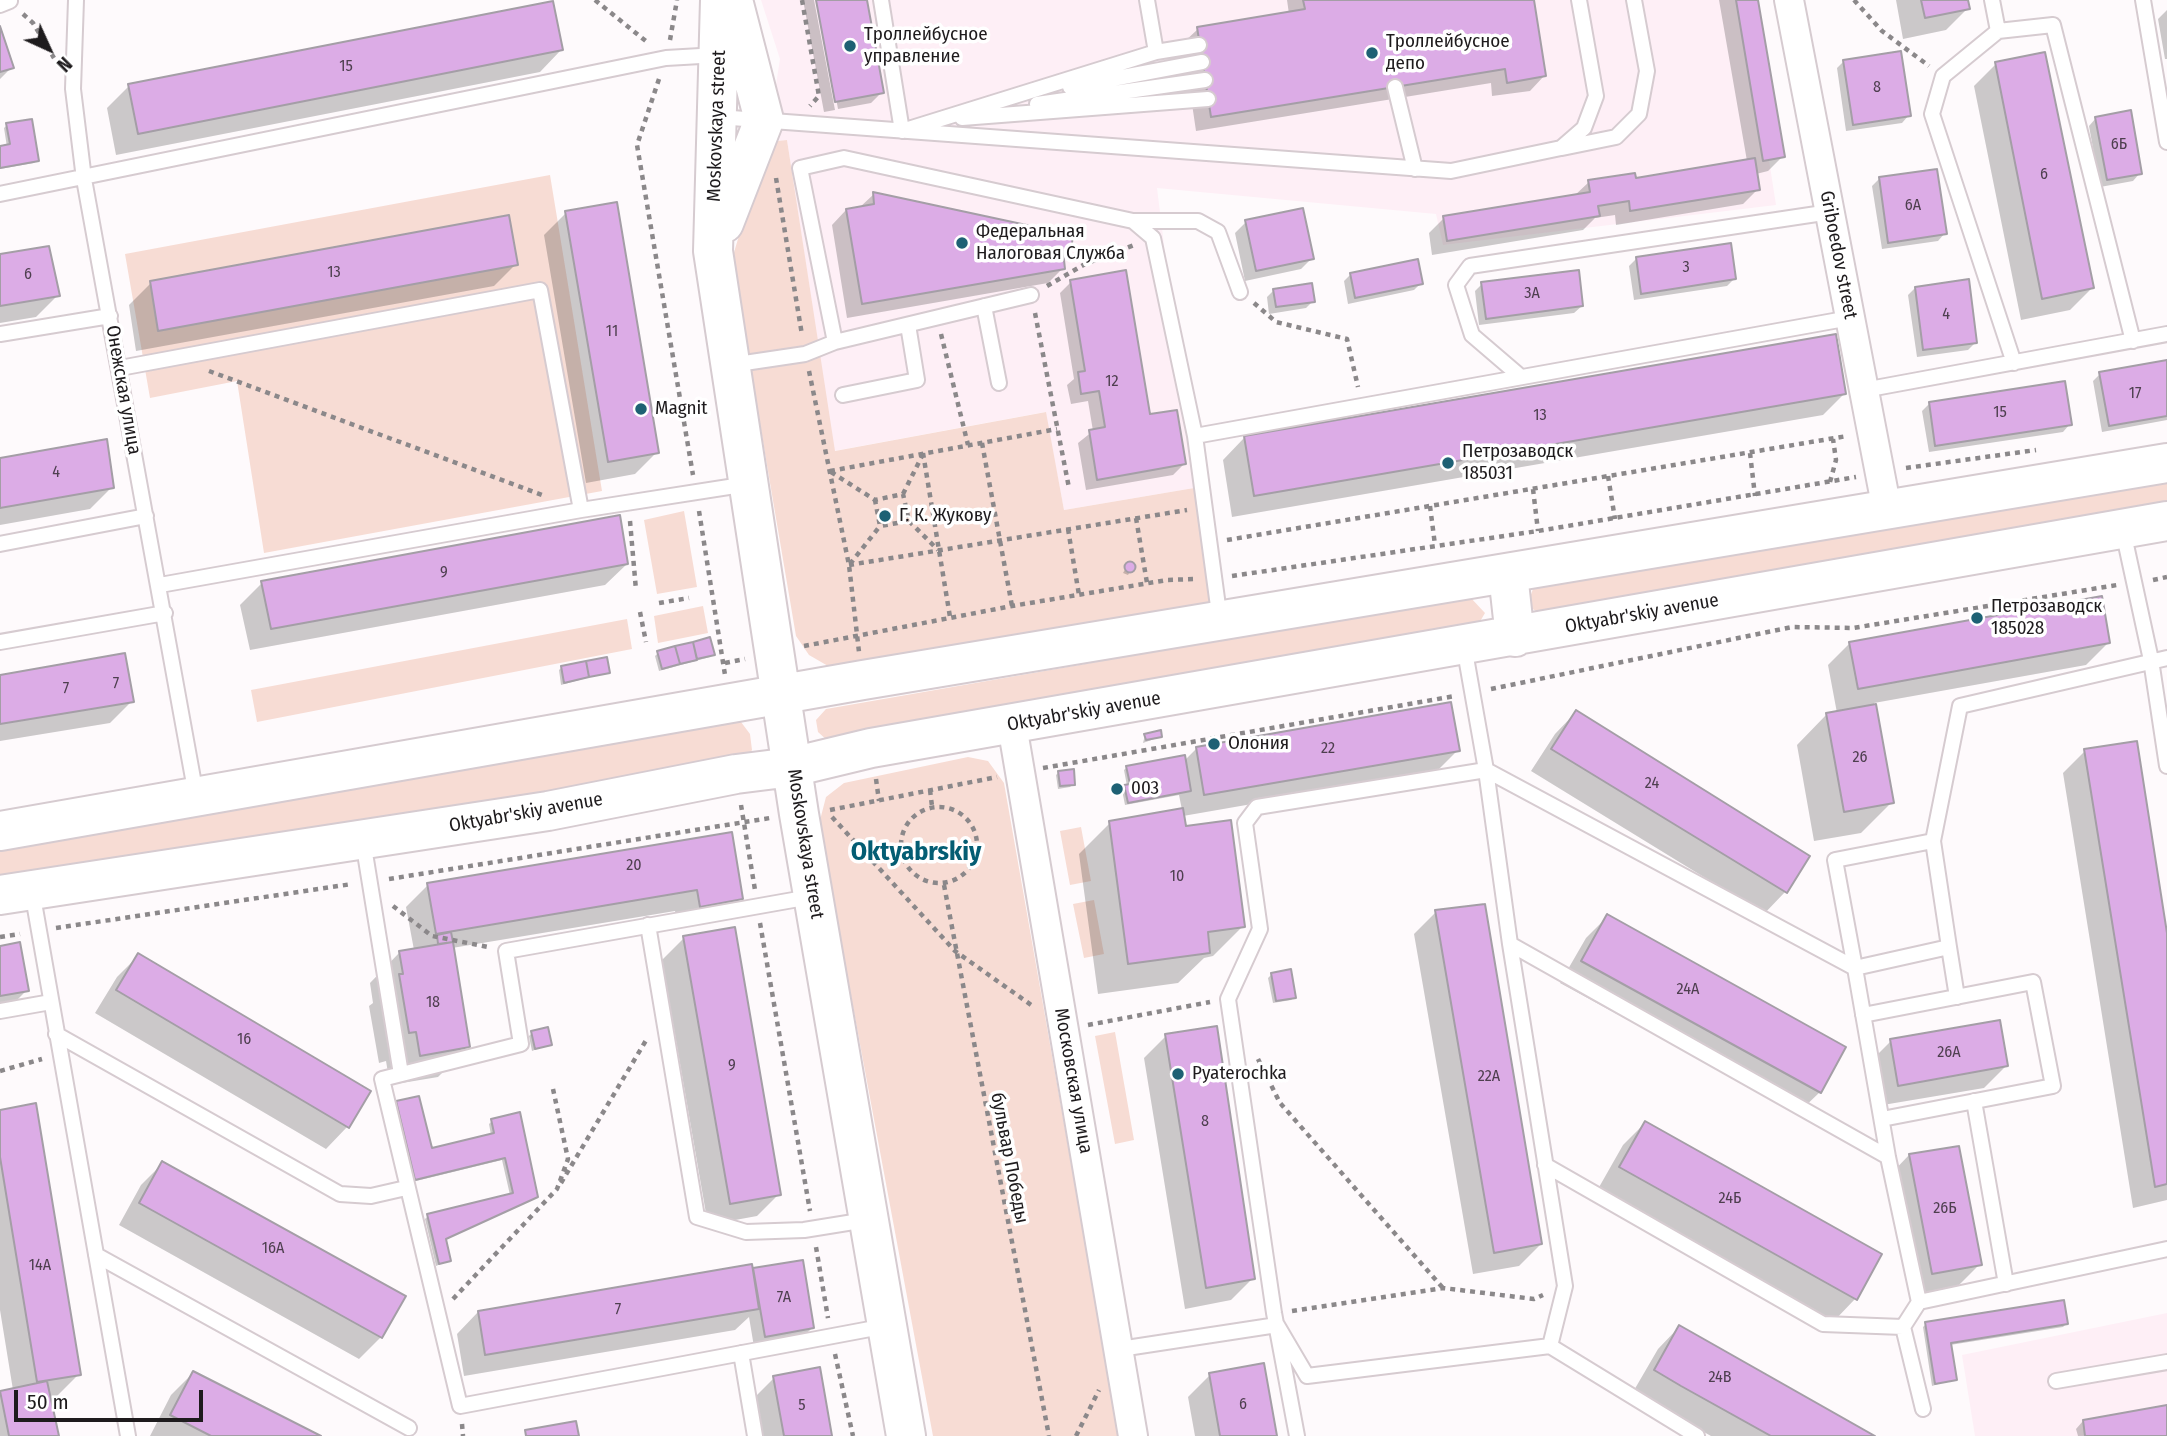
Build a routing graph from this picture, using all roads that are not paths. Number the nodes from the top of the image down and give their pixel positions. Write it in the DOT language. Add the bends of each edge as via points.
graph roads {
  1 [pos="76,0"];
  2 [pos="720,0"];
  3 [pos="733,0"];
  4 [pos="881,0"];
  5 [pos="1147,0"];
  6 [pos="1579,0"];
  7 [pos="1634,0"];
  8 [pos="1789,0"];
  9 [pos="1992,0"];
  10 [pos="2143,0"];
  11 [pos="1998,31"];
  12 [pos="1199,45"];
  13 [pos="1156,52"];
  14 [pos="1202,62"];
  15 [pos="730,69"];
  16 [pos="1205,80"];
  17 [pos="1395,88"];
  18 [pos="2163,97"];
  19 [pos="1208,99"];
  20 [pos="979,107"];
  21 [pos="953,115"];
  22 [pos="717,116"];
  23 [pos="764,120"];
  24 [pos="936,120"];
  25 [pos="902,131"];
  26 [pos="2167,142"];
  27 [pos="1561,148"];
  28 [pos="1415,169"];
  29 [pos="84,179"];
  30 [pos="0,194"];
  31 [pos="1830,212"];
  32 [pos="1133,221"];
  33 [pos="713,251"];
  34 [pos="1240,292"];
  35 [pos="1031,295"];
  36 [pos="984,306"];
  37 [pos="110,316"];
  38 [pos="1850,318"];
  39 [pos="908,325"];
  40 [pos="0,334"];
  41 [pos="2167,334"];
  42 [pos="2133,341"];
  43 [pos="835,342"];
  44 [pos="2014,363"];
  45 [pos="730,365"];
  46 [pos="120,368"];
  47 [pos="1521,377"];
  48 [pos="999,383"];
  49 [pos="1864,390"];
  50 [pos="843,394"];
  51 [pos="1195,436"];
  52 [pos="2167,463"];
  53 [pos="750,484"];
  54 [pos="581,510"];
  55 [pos="1887,510"];
  56 [pos="146,516"];
  57 [pos="2167,521"];
  58 [pos="2122,529"];
  59 [pos="0,544"];
  60 [pos="1508,574"];
  61 [pos="160,585"];
  62 [pos="165,613"];
  63 [pos="1220,622"];
  64 [pos="1515,637"];
  65 [pos="0,642"];
  66 [pos="1464,646"];
  67 [pos="2167,658"];
  68 [pos="2151,660"];
  69 [pos="782,696"];
  70 [pos="1012,725"];
  71 [pos="792,766"];
  72 [pos="2167,766"];
  73 [pos="1486,770"];
  74 [pos="196,796"];
  75 [pos="0,831"];
  76 [pos="363,839"];
  77 [pos="1933,842"];
  78 [pos="16,893"];
  79 [pos="813,896"];
  80 [pos="648,925"];
  81 [pos="1510,944"];
  82 [pos="1949,947"];
  83 [pos="1855,968"];
  84 [pos="1957,997"];
  85 [pos="51,1002"];
  86 [pos="0,1011"];
  87 [pos="1863,1015"];
  88 [pos="57,1034"];
  89 [pos="401,1074"];
  90 [pos="1974,1101"];
  91 [pos="1882,1119"];
  92 [pos="1888,1157"];
  93 [pos="1545,1165"];
  94 [pos="407,1188"];
  95 [pos="869,1220"];
  96 [pos="2167,1249"];
  97 [pos="96,1255"];
  98 [pos="2006,1284"];
  99 [pos="1919,1302"];
  100 [pos="1275,1319"];
  101 [pos="887,1326"];
  102 [pos="1903,1327"];
  103 [pos="1550,1346"];
  104 [pos="1120,1349"];
  105 [pos="741,1353"];
  106 [pos="2167,1362"];
  107 [pos="2056,1381"];
  108 [pos="1923,1409"];
  109 [pos="409,1428"];
  110 [pos="128,1436"];
  111 [pos="755,1436"];
  112 [pos="906,1436"];
  113 [pos="1133,1436"];
  114 [pos="1297,1436"];
  115 [pos="1696,1436"];
  1 -- 29 [label="lane, Онежская улица" via="73,89"];
  2 -- 15 [label="main road, Moskovskaya street"];
  3 -- 15 [label="main road, Moskovskaya street"];
  4 -- 25 [label="lane"];
  5 -- 13 [label="lane"];
  6 -- 27 [label="lane" via="1596,96 1584,128"];
  7 -- 27 [label="lane" via="1647,71 1639,114 1616,136"];
  8 -- 31 [label="street, Griboedov street"];
  9 -- 11 [label="lane"];
  10 -- 18 [label="lane"];
  11 -- 42 [label="lane" via="2053,25"];
  11 -- 44 [label="lane" via="1943,76 1932,114"];
  12 -- 13 [label="lane"];
  13 -- 20 [label="lane"];
  14 -- 20 [label="lane"];
  15 -- 22 [label="main road, Moskovskaya street"];
  15 -- 23 [label="main road, Moskovskaya street"];
  15 -- 29 [label="lane" via="666,58"];
  16 -- 21 [label="lane"];
  17 -- 28 [label="lane"];
  18 -- 26 [label="lane"];
  19 -- 24 [label="lane"];
  20 -- 21 [label="lane"];
  21 -- 24 [label="lane"];
  22 -- 23 [label="lane"];
  22 -- 33 [label="main road, Moskovskaya street"];
  23 -- 25 [label="lane"];
  23 -- 33 [label="main road, Moskovskaya street"];
  24 -- 25 [label="lane"];
  25 -- 28 [label="lane"];
  27 -- 28 [label="lane" via="1451,171"];
  29 -- 30 [label="lane"];
  29 -- 37 [label="lane, Онежская улица"];
  31 -- 38 [label="street, Griboedov street"];
  31 -- 47 [label="lane" via="1470,266 1455,285 1472,335"];
  32 -- 34 [label="lane" via="1198,221 1218,232"];
  32 -- 43 [label="lane" via="844,158 800,168"];
  32 -- 51 [label="lane" via="1153,238"];
  33 -- 45 [label="main road, Moskovskaya street"];
  35 -- 36 [label="lane"];
  36 -- 39 [label="lane"];
  36 -- 48 [label="lane"];
  37 -- 40 [label="lane"];
  37 -- 46 [label="lane, Онежская улица"];
  38 -- 47 [label="lane"];
  38 -- 49 [label="street, Griboedov street"];
  39 -- 43 [label="lane"];
  39 -- 50 [label="lane" via="917,380"];
  41 -- 42 [label="lane"];
  42 -- 44 [label="lane"];
  43 -- 45 [label="lane" via="805,354"];
  44 -- 49 [label="lane"];
  45 -- 53 [label="main road, Moskovskaya street"];
  46 -- 54 [label="lane" via="540,290"];
  46 -- 56 [label="lane, Онежская улица"];
  47 -- 51 [label="lane"];
  49 -- 55 [label="street, Griboedov street"];
  51 -- 63 [label="lane"];
  52 -- 55 [label="main road"];
  53 -- 54 [label="lane"];
  53 -- 69 [label="main road, Moskovskaya street"];
  54 -- 61 [label="lane"];
  55 -- 60 [label="main road"];
  56 -- 59 [label="lane"];
  56 -- 61 [label="lane, Онежская улица"];
  57 -- 58 [label="main road, Oktyabr'skiy avenue"];
  58 -- 64 [label="main road, Oktyabr'skiy avenue"];
  58 -- 68 [label="lane"];
  60 -- 63 [label="main road"];
  60 -- 64 [label="main road"];
  61 -- 62 [label="lane, Онежская улица"];
  62 -- 65 [label="lane"];
  62 -- 74 [label="lane, Онежская улица"];
  63 -- 69 [label="main road"];
  64 -- 66 [label="main road, Oktyabr'skiy avenue"];
  66 -- 70 [label="main road, Oktyabr'skiy avenue"];
  66 -- 73 [label="lane"];
  67 -- 68 [label="lane"];
  68 -- 72 [label="lane"];
  68 -- 77 [label="lane" via="1960,706"];
  69 -- 71 [label="main road, Moskovskaya street"];
  69 -- 74 [label="main road"];
  70 -- 71 [label="main road, Oktyabr'skiy avenue"];
  70 -- 104 [label="street, Московская улица"];
  71 -- 76 [label="main road, Oktyabr'skiy avenue"];
  71 -- 79 [label="main road, Moskovskaya street"];
  73 -- 81 [label="lane"];
  73 -- 83 [label="lane"];
  73 -- 100 [label="lane" via="1257,807 1245,823 1260,929 1228,999"];
  74 -- 75 [label="main road"];
  76 -- 78 [label="main road, Oktyabr'skiy avenue"];
  76 -- 89 [label="lane"];
  77 -- 82 [label="lane"];
  77 -- 83 [label="lane" via="1835,860"];
  78 -- 85 [label="lane"];
  79 -- 80 [label="lane"];
  79 -- 95 [label="main road, Moskovskaya street"];
  80 -- 89 [label="lane" via="506,951 521,1044"];
  80 -- 95 [label="lane" via="697,1217 746,1232 804,1230"];
  81 -- 92 [label="lane"];
  81 -- 93 [label="lane"];
  82 -- 83 [label="lane"];
  82 -- 84 [label="lane"];
  83 -- 87 [label="lane"];
  84 -- 87 [label="lane"];
  84 -- 90 [label="lane" via="2033,982 2053,1086"];
  85 -- 86 [label="lane"];
  85 -- 88 [label="lane"];
  87 -- 91 [label="lane"];
  88 -- 94 [label="lane" via="340,1194 371,1196"];
  88 -- 97 [label="lane"];
  89 -- 94 [label="lane" via="382,1079"];
  90 -- 91 [label="lane"];
  90 -- 98 [label="lane"];
  91 -- 92 [label="lane"];
  92 -- 99 [label="lane"];
  93 -- 102 [label="lane" via="1823,1324"];
  93 -- 103 [label="lane" via="1565,1286"];
  94 -- 105 [label="lane" via="460,1406"];
  95 -- 101 [label="main road, Moskovskaya street"];
  96 -- 98 [label="lane"];
  97 -- 109 [label="lane"];
  97 -- 110 [label="lane"];
  98 -- 99 [label="lane"];
  99 -- 102 [label="lane"];
  100 -- 103 [label="lane" via="1307,1376"];
  100 -- 104 [label="lane"];
  100 -- 114 [label="lane"];
  101 -- 105 [label="lane"];
  101 -- 112 [label="main road, Moskovskaya street"];
  102 -- 108 [label="lane"];
  103 -- 115 [label="lane"];
  104 -- 113 [label="street, Московская улица"];
  105 -- 111 [label="lane"];
  106 -- 107 [label="lane"];
}
